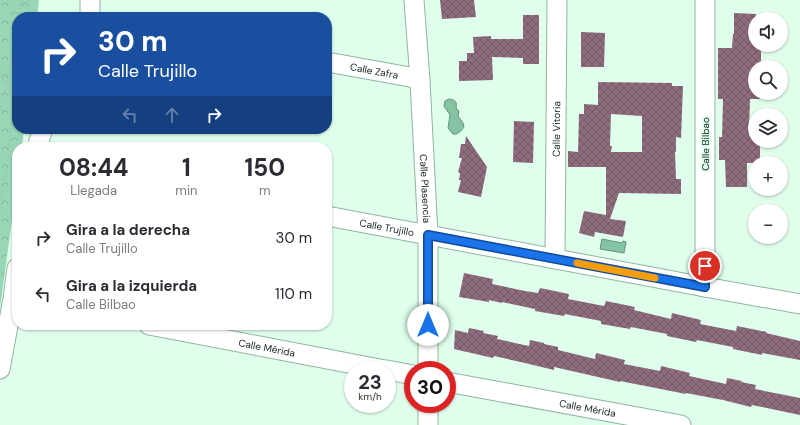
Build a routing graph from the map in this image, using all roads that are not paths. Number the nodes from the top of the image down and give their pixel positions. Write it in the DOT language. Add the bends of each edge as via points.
graph roads {
  1 [pos="90,0"];
  2 [pos="414,0"];
  3 [pos="557,0"];
  4 [pos="706,0"];
  5 [pos="90,12"];
  6 [pos="332,63"];
  7 [pos="420,80"];
  8 [pos="332,217"];
  9 [pos="428,235"];
  10 [pos="555,259"];
  11 [pos="705,287"];
  12 [pos="800,304"];
  13 [pos="12,314"];
  14 [pos="175,330"];
  15 [pos="428,361"];
  16 [pos="344,362"];
  17 [pos="0,369"];
  18 [pos="456,384"];
  19 [pos="428,413"];
  20 [pos="428,425"];
  21 [pos="681,425"];
  1 -- 5 [label="street"];
  2 -- 7 [label="street, Calle Plasencia"];
  3 -- 10 [label="street, Calle Vitoria"];
  4 -- 11 [label="street, Calle Bilbao"];
  6 -- 7 [label="street, Calle Zafra"];
  7 -- 9 [label="street, Calle Plasencia"];
  8 -- 9 [label="street, Calle Trujillo"];
  9 -- 10 [label="street, Calle Trujillo"];
  9 -- 15 [label="street, Calle Plasencia"];
  10 -- 11 [label="street, Calle Trujillo"];
  11 -- 12 [label="street, Calle Trujillo"];
  13 -- 17 [label="street"];
  14 -- 16 [label="street, Calle Mérida"];
  18 -- 21 [label="street, Calle Mérida"];
  19 -- 20 [label="street"];
}
